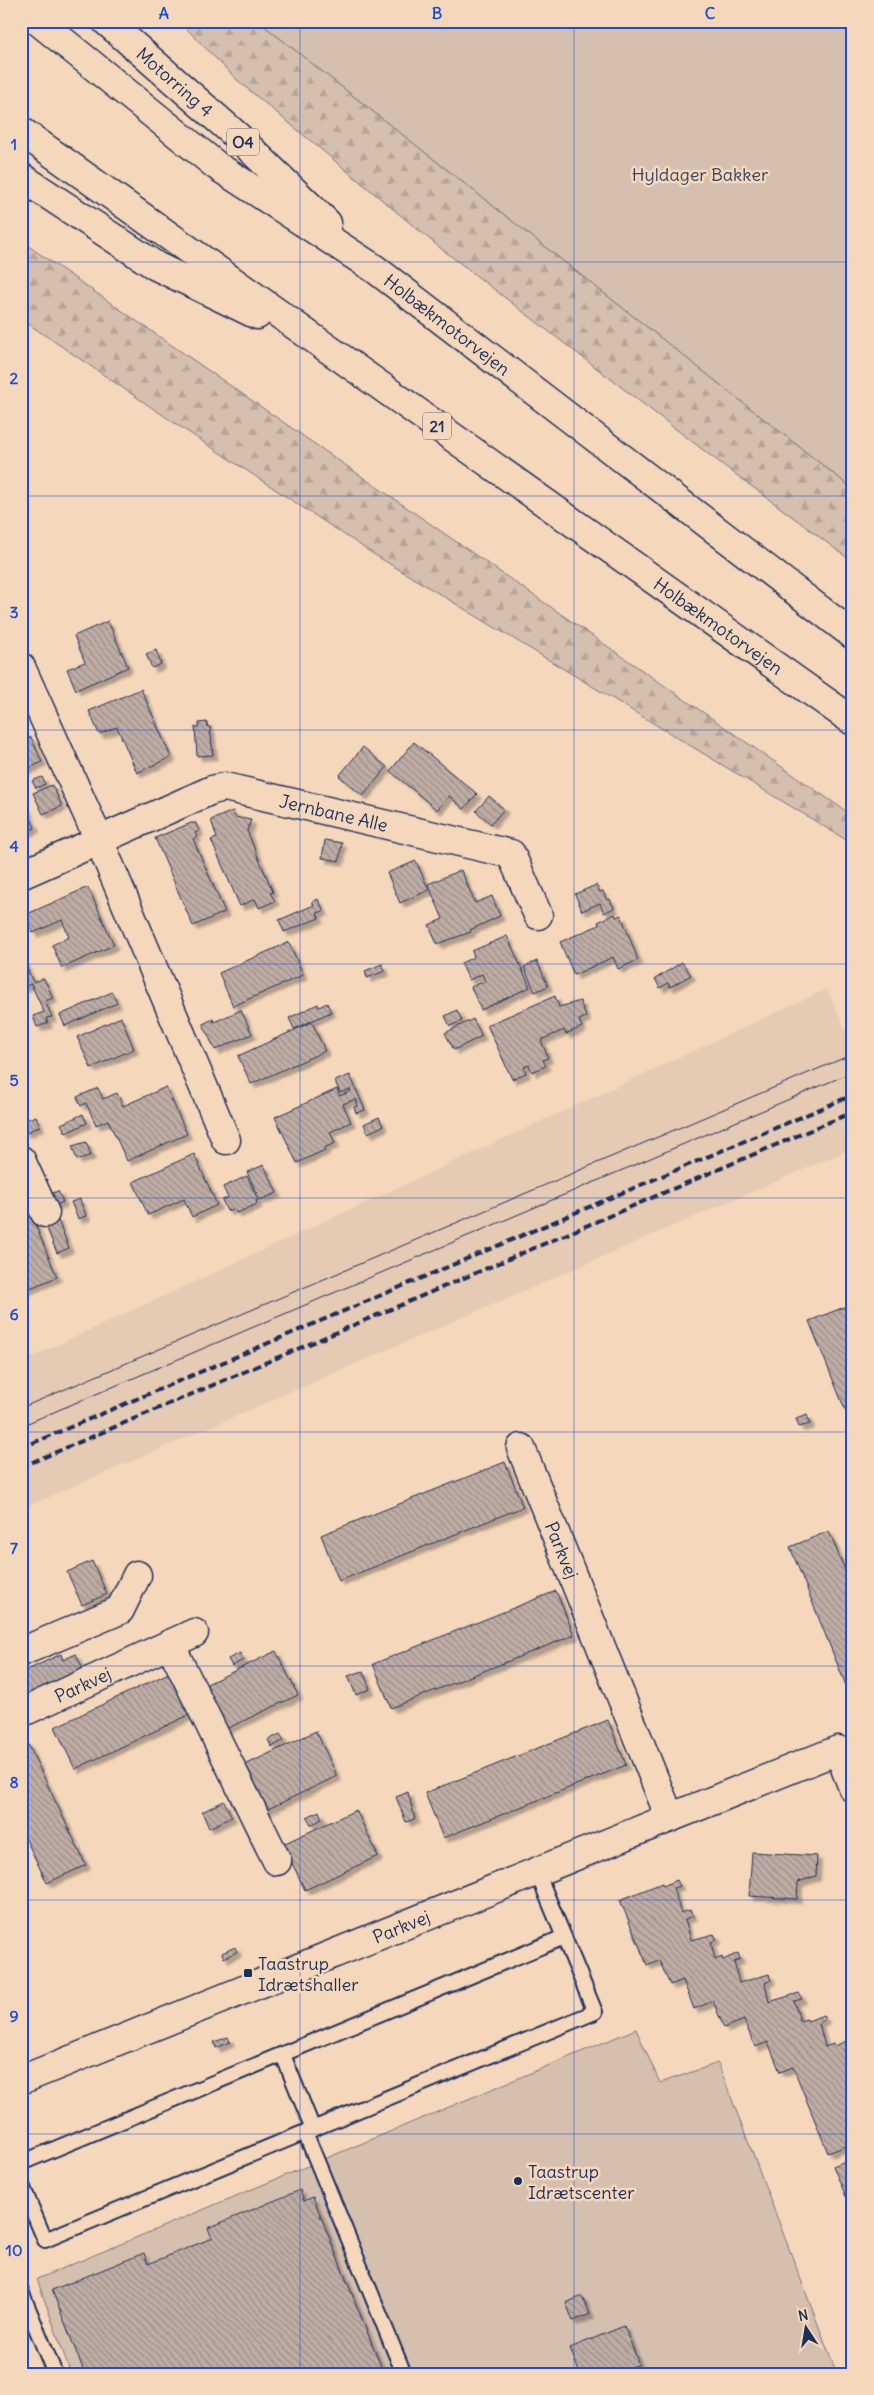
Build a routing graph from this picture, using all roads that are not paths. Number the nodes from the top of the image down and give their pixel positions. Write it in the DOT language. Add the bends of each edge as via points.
graph roads {
  1 [pos="38,21"];
  2 [pos="106,21"];
  3 [pos="21,131"];
  4 [pos="21,177"];
  5 [pos="375,269"];
  6 [pos="326,348"];
  7 [pos="853,635"];
  8 [pos="21,667"];
  9 [pos="853,721"];
  10 [pos="99,840"];
  11 [pos="21,875"];
  12 [pos="538,915"];
  13 [pos="226,1140"];
  14 [pos="21,1160"];
  15 [pos="44,1213"];
  16 [pos="521,1448"];
  17 [pos="137,1575"];
  18 [pos="21,1652"];
  19 [pos="21,1713"];
  20 [pos="845,1747"];
  21 [pos="853,1788"];
  22 [pos="670,1818"];
  23 [pos="277,1861"];
  24 [pos="537,1872"];
  25 [pos="564,1937"];
  26 [pos="283,2054"];
  27 [pos="21,2080"];
  28 [pos="309,2131"];
  29 [pos="21,2163"];
  30 [pos="21,2183"];
  31 [pos="21,2291"];
  32 [pos="55,2374"];
  33 [pos="404,2374"];
  1 -- 5 [label="main road, Holbækmotorvejen" via="217,166"];
  2 -- 5 [label="main road, Motorring 4 / O4" via="237,136"];
  3 -- 6 [label="main road, Holbækmotorvejen / 21"];
  4 -- 6 [label="main road" via="156,266"];
  5 -- 7 [label="main road, Holbækmotorvejen"];
  6 -- 9 [label="main road, Holbækmotorvejen / 21"];
  8 -- 10 [label="main road"];
  10 -- 11 [label="main road, Jernbane Alle"];
  10 -- 12 [label="main road, Jernbane Alle" via="225,787 511,854"];
  10 -- 13 [label="main road"];
  14 -- 15 [label="main road"];
  16 -- 22 [label="main road, Parkvej"];
  17 -- 18 [label="main road" via="120,1610"];
  19 -- 23 [label="main road, Parkvej" via="182,1638"];
  20 -- 21 [label="main road"];
  20 -- 22 [label="main road, Parkvej"];
  22 -- 24 [label="main road, Parkvej"];
  24 -- 25 [label="lane"];
  24 -- 27 [label="main road, Parkvej"];
  25 -- 26 [label="lane"];
  25 -- 28 [label="lane" via="595,2012"];
  26 -- 28 [label="lane"];
  26 -- 29 [label="lane"];
  28 -- 30 [label="lane" via="45,2240"];
  28 -- 33 [label="lane"];
  31 -- 32 [label="lane"];
}
